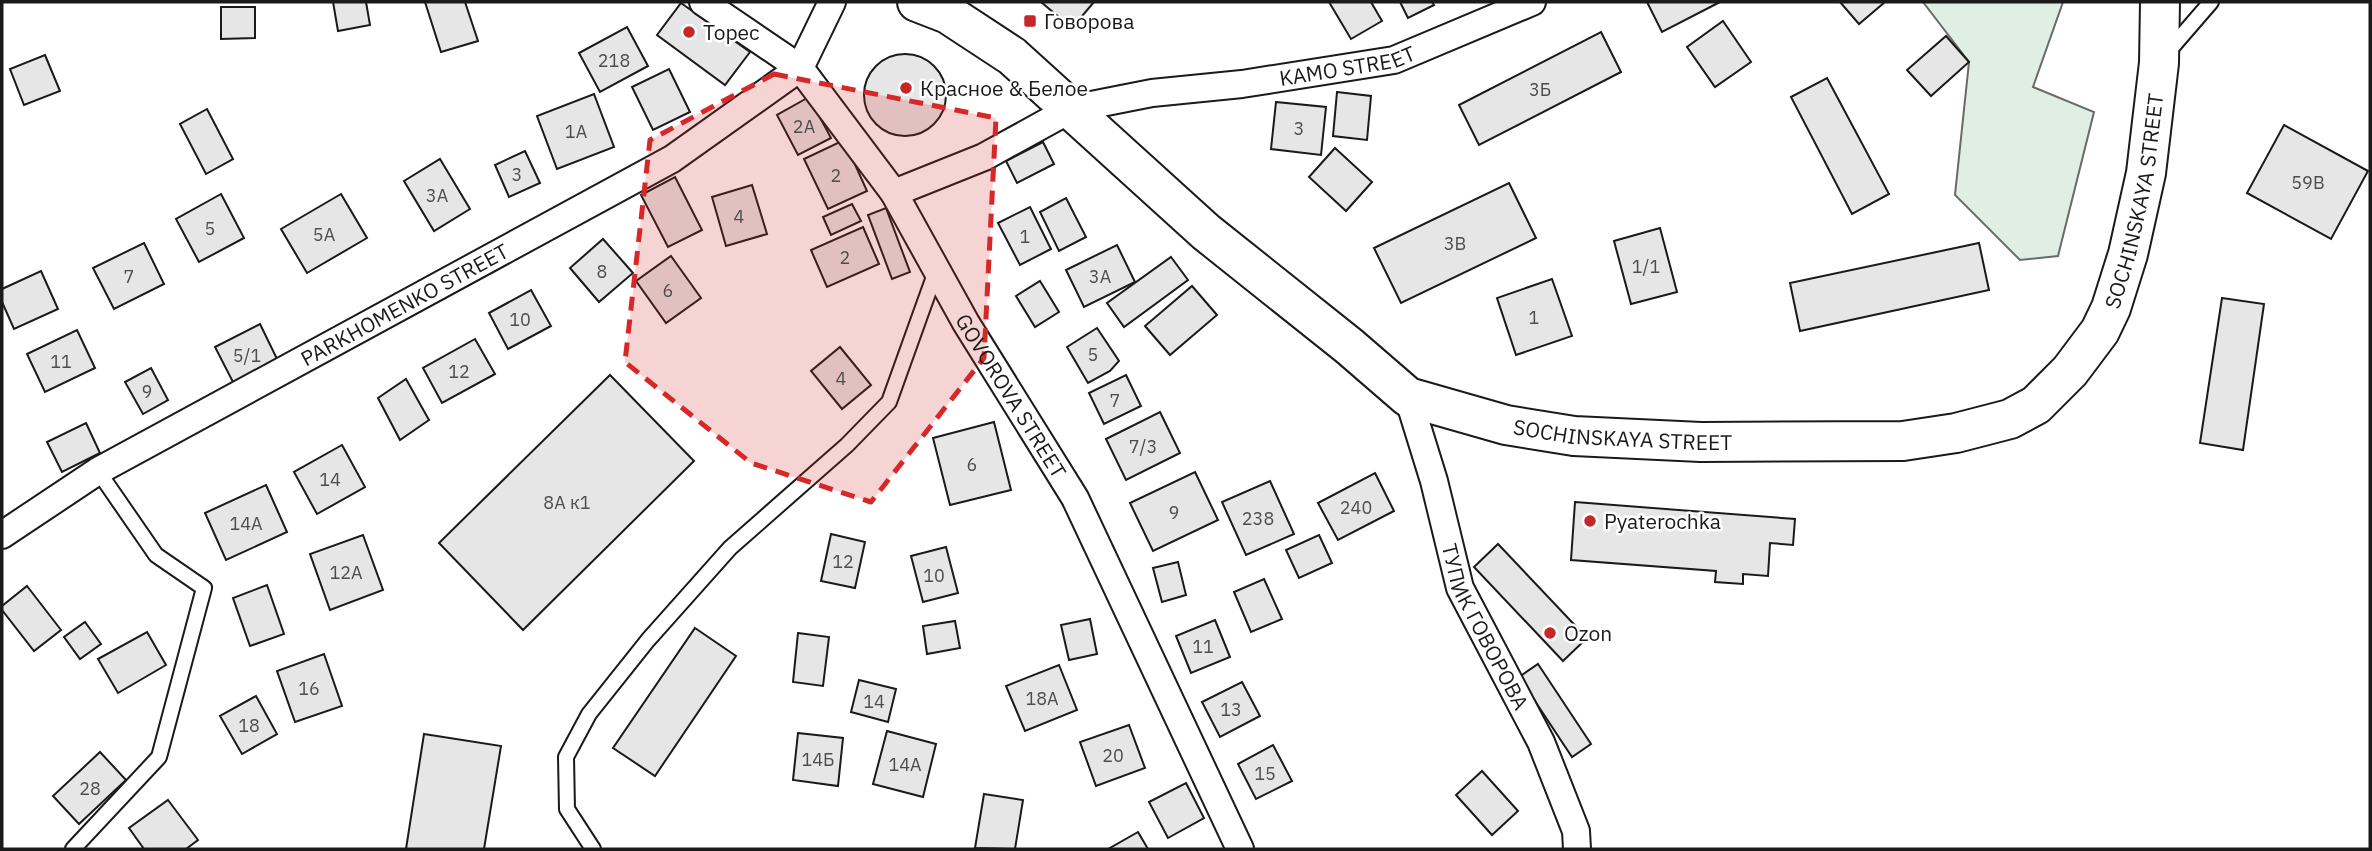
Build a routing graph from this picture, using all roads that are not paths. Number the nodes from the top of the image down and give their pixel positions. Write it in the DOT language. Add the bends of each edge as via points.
graph roads {
  1 [pos="703,2"];
  2 [pos="832,2"];
  3 [pos="1532,2"];
  4 [pos="2160,2"];
  5 [pos="2211,2"];
  6 [pos="922,3"];
  7 [pos="2159,62"];
  8 [pos="800,68"];
  9 [pos="1072,109"];
  10 [pos="894,193"];
  11 [pos="936,271"];
  12 [pos="1408,397"];
  13 [pos="98,471"];
  14 [pos="2,534"];
  15 [pos="73,849"];
  16 [pos="593,849"];
  17 [pos="1240,849"];
  18 [pos="1577,849"];
  1 -- 8 [label="street, GOVOROVA STREET"];
  2 -- 8 [label="street"];
  3 -- 9 [label="street, KAMO STREET" via="1394,60 1152,93"];
  4 -- 7 [label="highway, SOCHINSKAYA STREET"];
  5 -- 7 [label="lane"];
  6 -- 9 [label="highway, SOCHINSKAYA STREET" via="948,14 1012,56"];
  7 -- 12 [label="highway, SOCHINSKAYA STREET" via="2146,173 2111,308 2070,371 2036,405 2010,419 1903,441 1701,442 1574,436 1506,425"];
  8 -- 10 [label="street, GOVOROVA STREET"];
  8 -- 13 [label="street, PARKHOMENKO STREET" via="672,159"];
  9 -- 10 [label="street, KAMO STREET" via="984,157"];
  9 -- 12 [label="highway, SOCHINSKAYA STREET" via="1206,232"];
  10 -- 11 [label="street, GOVOROVA STREET"];
  11 -- 16 [label="lane" via="890,402 730,548 589,714 566,757 567,809"];
  11 -- 17 [label="street, GOVOROVA STREET" via="1075,498"];
  12 -- 18 [label="street, ТУПИК ГОВОРОВА" via="1460,588 1541,742 1576,831"];
  13 -- 14 [label="street, PARKHOMENKO STREET"];
  13 -- 15 [label="lane" via="156,555 204,588 159,757"];
}
